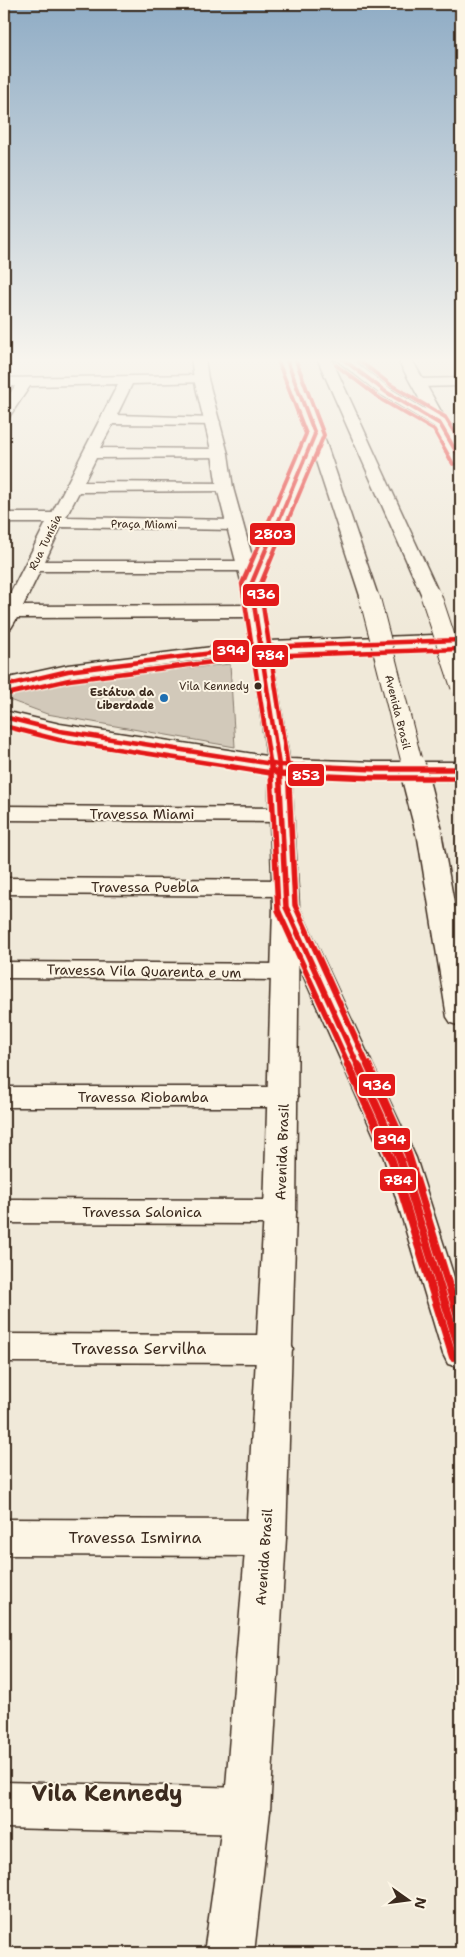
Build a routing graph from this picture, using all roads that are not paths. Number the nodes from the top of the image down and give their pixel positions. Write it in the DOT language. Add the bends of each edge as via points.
graph roads {
  1 [pos="92,449"];
  2 [pos="219,449"];
  3 [pos="309,449"];
  4 [pos="320,449"];
  5 [pos="365,449"];
  6 [pos="90,453"];
  7 [pos="220,454"];
  8 [pos="73,487"];
  9 [pos="225,488"];
  10 [pos="4,518"];
  11 [pos="55,520"];
  12 [pos="234,525"];
  13 [pos="34,566"];
  14 [pos="247,566"];
  15 [pos="251,585"];
  16 [pos="255,611"];
  17 [pos="7,618"];
  18 [pos="461,640"];
  19 [pos="260,646"];
  20 [pos="4,686"];
  21 [pos="461,686"];
  22 [pos="4,718"];
  23 [pos="279,765"];
  24 [pos="461,769"];
  25 [pos="4,813"];
  26 [pos="281,815"];
  27 [pos="4,886"];
  28 [pos="286,897"];
  29 [pos="4,970"];
  30 [pos="284,972"];
  31 [pos="461,1018"];
  32 [pos="4,1097"];
  33 [pos="283,1097"];
  34 [pos="4,1212"];
  35 [pos="280,1212"];
  36 [pos="4,1348"];
  37 [pos="275,1349"];
  38 [pos="461,1354"];
  39 [pos="4,1537"];
  40 [pos="266,1538"];
  41 [pos="4,1805"];
  42 [pos="247,1811"];
  43 [pos="229,1953"];
  1 -- 6 [label="main road, Rua Tunísia"];
  2 -- 7 [label="main road, Avenida Brasil"];
  3 -- 15 [label="main road"];
  4 -- 31 [label="main road, Avenida Brasil, bridge" via="370,600 429,832"];
  5 -- 21 [label="main road, bridge" via="431,596"];
  6 -- 7 [label="main road"];
  6 -- 8 [label="main road, Rua Tunísia"];
  7 -- 9 [label="main road, Avenida Brasil"];
  8 -- 9 [label="main road"];
  8 -- 11 [label="main road, Rua Tunísia"];
  9 -- 12 [label="main road, Avenida Brasil"];
  10 -- 11 [label="main road, Praça Miami"];
  11 -- 12 [label="main road, Praça Miami"];
  11 -- 13 [label="main road, Rua Tunísia"];
  12 -- 14 [label="main road, Avenida Brasil"];
  13 -- 14 [label="main road"];
  13 -- 17 [label="main road, Rua Tunísia"];
  14 -- 15 [label="main road, Avenida Brasil"];
  15 -- 16 [label="main road, Avenida Brasil"];
  16 -- 17 [label="main road"];
  16 -- 19 [label="main road, Avenida Brasil"];
  18 -- 19 [label="main road"];
  19 -- 20 [label="main road" via="68,671"];
  19 -- 23 [label="main road, Avenida Brasil"];
  22 -- 23 [label="main road" via="60,731"];
  23 -- 24 [label="main road"];
  23 -- 26 [label="main road, Avenida Brasil"];
  25 -- 26 [label="main road, Travessa Miami"];
  26 -- 28 [label="main road, Avenida Brasil"];
  27 -- 28 [label="main road, Travessa Puebla"];
  28 -- 30 [label="main road, Avenida Brasil"];
  28 -- 38 [label="main road" via="400,1158"];
  29 -- 30 [label="main road, Travessa Vila Quarenta e um"];
  30 -- 33 [label="main road, Avenida Brasil"];
  32 -- 33 [label="main road, Travessa Riobamba"];
  33 -- 35 [label="main road, Avenida Brasil"];
  34 -- 35 [label="main road, Travessa Salonica"];
  35 -- 37 [label="main road, Avenida Brasil"];
  36 -- 37 [label="main road, Travessa Servilha"];
  37 -- 40 [label="main road, Avenida Brasil"];
  39 -- 40 [label="main road, Travessa Ismirna"];
  40 -- 42 [label="main road, Avenida Brasil"];
  41 -- 42 [label="main road"];
  42 -- 43 [label="main road, Avenida Brasil"];
}
